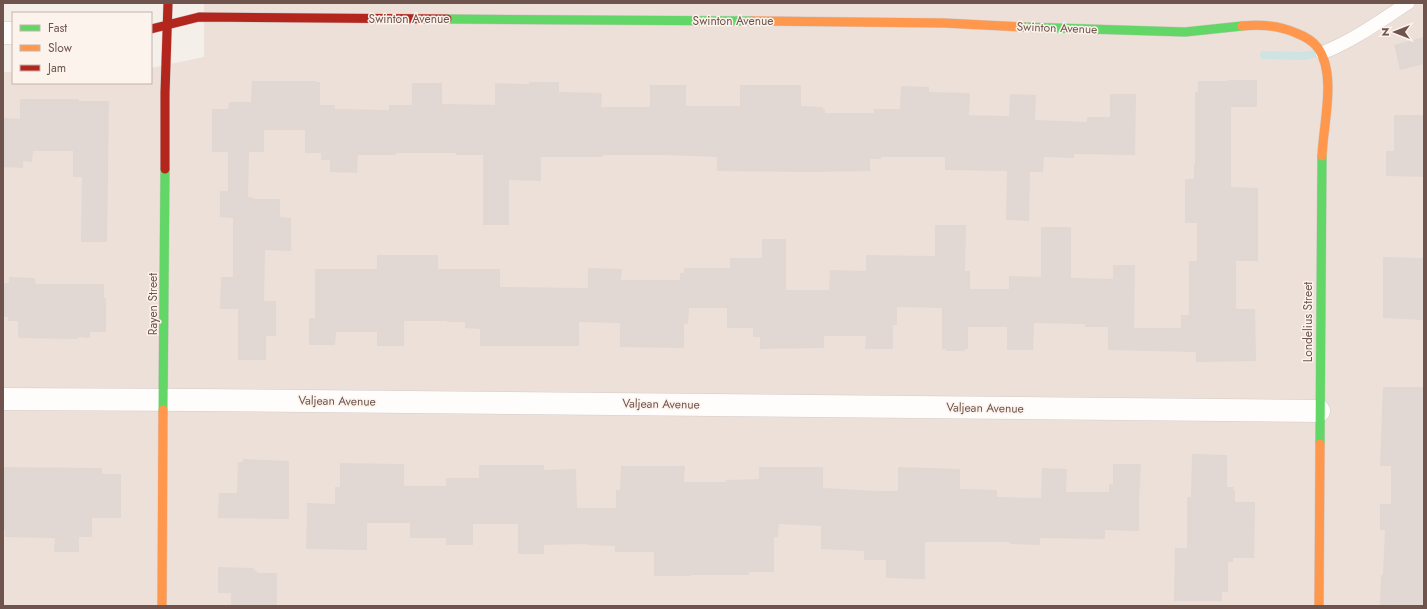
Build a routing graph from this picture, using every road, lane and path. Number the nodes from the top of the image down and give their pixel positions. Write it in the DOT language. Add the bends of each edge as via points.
graph roads {
  1 [pos="168,3"];
  2 [pos="1408,3"];
  3 [pos="168,25"];
  4 [pos="152,29"];
  5 [pos="1313,43"];
  6 [pos="1322,53"];
  7 [pos="3,399"];
  8 [pos="164,400"];
  9 [pos="1319,411"];
  10 [pos="162,606"];
  11 [pos="1319,606"];
  1 -- 3 [label="street, Rayen Street"];
  2 -- 6 [label="lane" via="1350,40"];
  3 -- 4 [label="street, Swinton Avenue"];
  3 -- 5 [label="street, Swinton Avenue" via="199,17 944,23 1177,32 1202,32 1259,25 1278,27"];
  3 -- 8 [label="street, Rayen Street"];
  5 -- 6 [label="street, Londelius Street"];
  6 -- 9 [label="street, Londelius Street" via="1327,67 1327,85 1321,170"];
  7 -- 8 [label="street, Valjean Avenue"];
  8 -- 9 [label="street, Valjean Avenue"];
  8 -- 10 [label="street, Rayen Street"];
  9 -- 11 [label="street, Londelius Street"];
}
